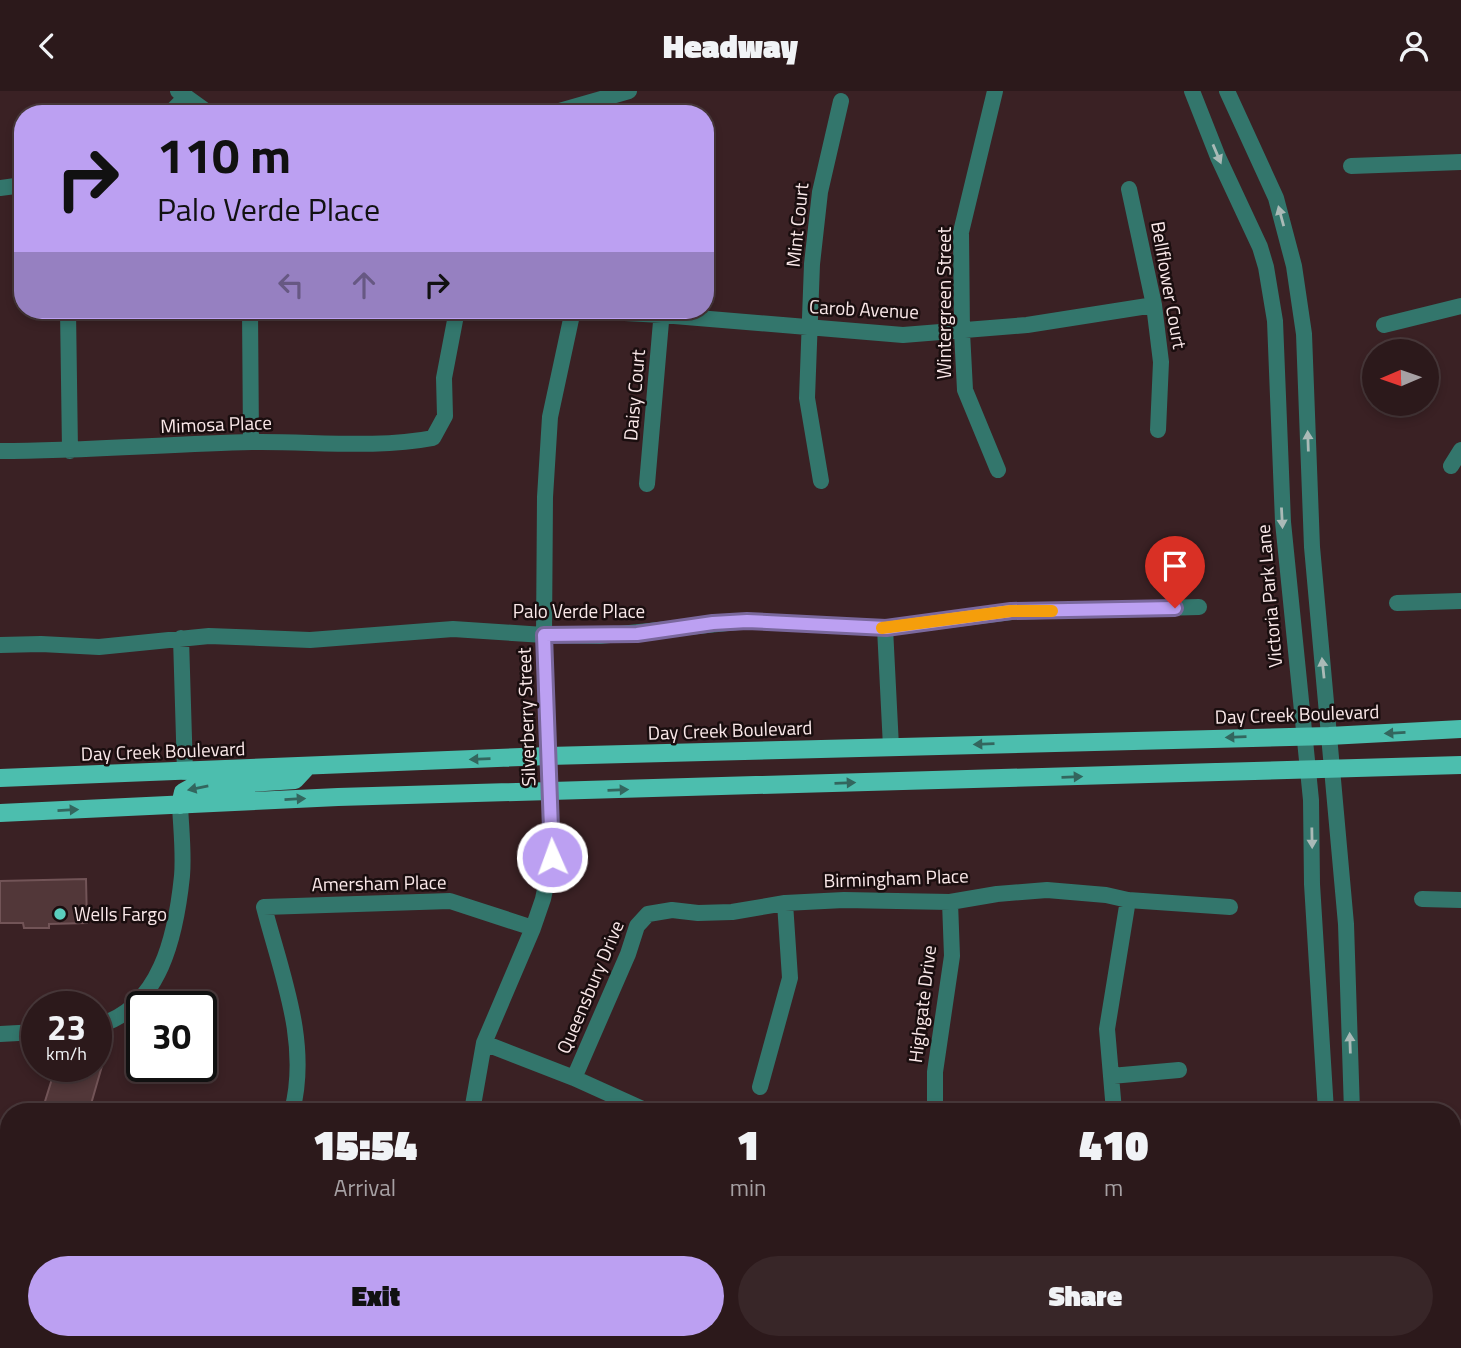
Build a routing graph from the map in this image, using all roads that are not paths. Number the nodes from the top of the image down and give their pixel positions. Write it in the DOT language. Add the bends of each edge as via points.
graph roads {
  1 [pos="629,91"];
  2 [pos="995,91"];
  3 [pos="1192,91"];
  4 [pos="1227,91"];
  5 [pos="182,94"];
  6 [pos="841,101"];
  7 [pos="197,105"];
  8 [pos="581,105"];
  9 [pos="1461,162"];
  10 [pos="1351,166"];
  11 [pos="1129,189"];
  12 [pos="1154,305"];
  13 [pos="1461,306"];
  14 [pos="714,317"];
  15 [pos="68,319"];
  16 [pos="250,319"];
  17 [pos="455,319"];
  18 [pos="569,319"];
  19 [pos="661,319"];
  20 [pos="1384,325"];
  21 [pos="811,327"];
  22 [pos="962,332"];
  23 [pos="1158,430"];
  24 [pos="251,442"];
  25 [pos="1461,450"];
  26 [pos="0,451"];
  27 [pos="70,451"];
  28 [pos="1451,466"];
  29 [pos="998,470"];
  30 [pos="821,481"];
  31 [pos="647,484"];
  32 [pos="1461,601"];
  33 [pos="1397,603"];
  34 [pos="1199,607"];
  35 [pos="886,628"];
  36 [pos="544,635"];
  37 [pos="181,638"];
  38 [pos="0,645"];
  39 [pos="1461,729"];
  40 [pos="1304,735"];
  41 [pos="1329,736"];
  42 [pos="891,747"];
  43 [pos="548,756"];
  44 [pos="1461,765"];
  45 [pos="309,766"];
  46 [pos="1332,769"];
  47 [pos="1308,770"];
  48 [pos="186,772"];
  49 [pos="0,778"];
  50 [pos="549,790"];
  51 [pos="180,805"];
  52 [pos="0,813"];
  53 [pos="1422,899"];
  54 [pos="1128,900"];
  55 [pos="1461,900"];
  56 [pos="950,902"];
  57 [pos="785,903"];
  58 [pos="1230,907"];
  59 [pos="648,914"];
  60 [pos="533,928"];
  61 [pos="112,1021"];
  62 [pos="21,1033"];
  63 [pos="0,1034"];
  64 [pos="484,1043"];
  65 [pos="1179,1070"];
  66 [pos="1111,1076"];
  67 [pos="575,1078"];
  68 [pos="760,1087"];
  69 [pos="294,1103"];
  70 [pos="473,1103"];
  71 [pos="630,1103"];
  72 [pos="935,1103"];
  73 [pos="1113,1103"];
  74 [pos="1326,1103"];
  75 [pos="1352,1103"];
  1 -- 8 [label="street"];
  2 -- 22 [label="street, Wintergreen Street" via="961,232"];
  3 -- 40 [label="street, Victoria Park Lane, one-way" via="1260,247 1271,292 1285,561"];
  41 -- 4 [label="street, one-way" via="1311,547 1304,334 1294,266 1276,198"];
  5 -- 7 [label="street"];
  6 -- 21 [label="street, Mint Court" via="820,192"];
  9 -- 10 [label="street"];
  11 -- 12 [label="street, Bellflower Court"];
  12 -- 22 [label="street, Carob Avenue"];
  12 -- 23 [label="street, Bellflower Court" via="1161,362"];
  13 -- 20 [label="street"];
  14 -- 21 [label="street, Carob Avenue"];
  15 -- 27 [label="street"];
  16 -- 24 [label="street"];
  17 -- 24 [label="street, Mimosa Place" via="444,378 445,417 433,439 403,444"];
  18 -- 36 [label="street, Silverberry Street" via="550,417"];
  19 -- 31 [label="street, Daisy Court"];
  21 -- 22 [label="street, Carob Avenue" via="903,335"];
  21 -- 30 [label="street, Mint Court" via="807,398"];
  22 -- 29 [label="street, Wintergreen Street" via="965,390"];
  24 -- 27 [label="street, Mimosa Place"];
  25 -- 28 [label="street"];
  26 -- 27 [label="street, Mimosa Place"];
  32 -- 33 [label="street"];
  34 -- 35 [label="street, Palo Verde Place" via="1011,611"];
  35 -- 36 [label="street, Palo Verde Place" via="747,621 637,634"];
  35 -- 42 [label="street"];
  36 -- 37 [label="street, Palo Verde Place" via="453,629 310,640"];
  36 -- 43 [label="street, Silverberry Street"];
  37 -- 38 [label="street, Palo Verde Place" via="99,647"];
  37 -- 48 [label="street"];
  39 -- 41 [label="main road, Day Creek Boulevard, one-way"];
  40 -- 41 [label="main road, Day Creek Boulevard"];
  40 -- 42 [label="main road, Day Creek Boulevard, one-way"];
  40 -- 47 [label="street, Victoria Park Lane"];
  41 -- 46 [label="street"];
  42 -- 43 [label="main road, Day Creek Boulevard"];
  43 -- 45 [label="main road, Day Creek Boulevard, one-way"];
  43 -- 50 [label="street, Silverberry Street"];
  44 -- 46 [label="main road"];
  45 -- 48 [label="main road, Day Creek Boulevard"];
  45 -- 51 [label="main road, one-way" via="295,780 192,787 183,793"];
  46 -- 47 [label="main road"];
  75 -- 46 [label="street, one-way" via="1346,924"];
  50 -- 47 [label="main road, one-way"];
  47 -- 74 [label="street, Victoria Park Lane, one-way"];
  48 -- 49 [label="main road, Day Creek Boulevard"];
  51 -- 50 [label="main road, one-way"];
  50 -- 60 [label="street, Silverberry Street" via="552,857"];
  52 -- 51 [label="main road, one-way"];
  51 -- 61 [label="street" via="182,873 163,964 136,1005"];
  53 -- 55 [label="street"];
  54 -- 56 [label="street, Birmingham Place" via="1048,890"];
  54 -- 58 [label="street, Birmingham Place"];
  54 -- 66 [label="street" via="1107,1029"];
  56 -- 57 [label="street, Birmingham Place"];
  56 -- 72 [label="street, Highgate Drive" via="952,956 935,1072"];
  57 -- 59 [label="street, Birmingham Place" via="733,912"];
  57 -- 68 [label="street" via="790,978"];
  59 -- 67 [label="street, Queensbury Drive" via="637,926"];
  60 -- 64 [label="street, Silverberry Street"];
  60 -- 69 [label="street, Amersham Place" via="450,901 264,907 297,1035 299,1076"];
  62 -- 63 [label="street"];
  64 -- 67 [label="street"];
  64 -- 70 [label="street, Silverberry Street"];
  65 -- 66 [label="street"];
  66 -- 73 [label="street"];
  67 -- 71 [label="street"];
}
